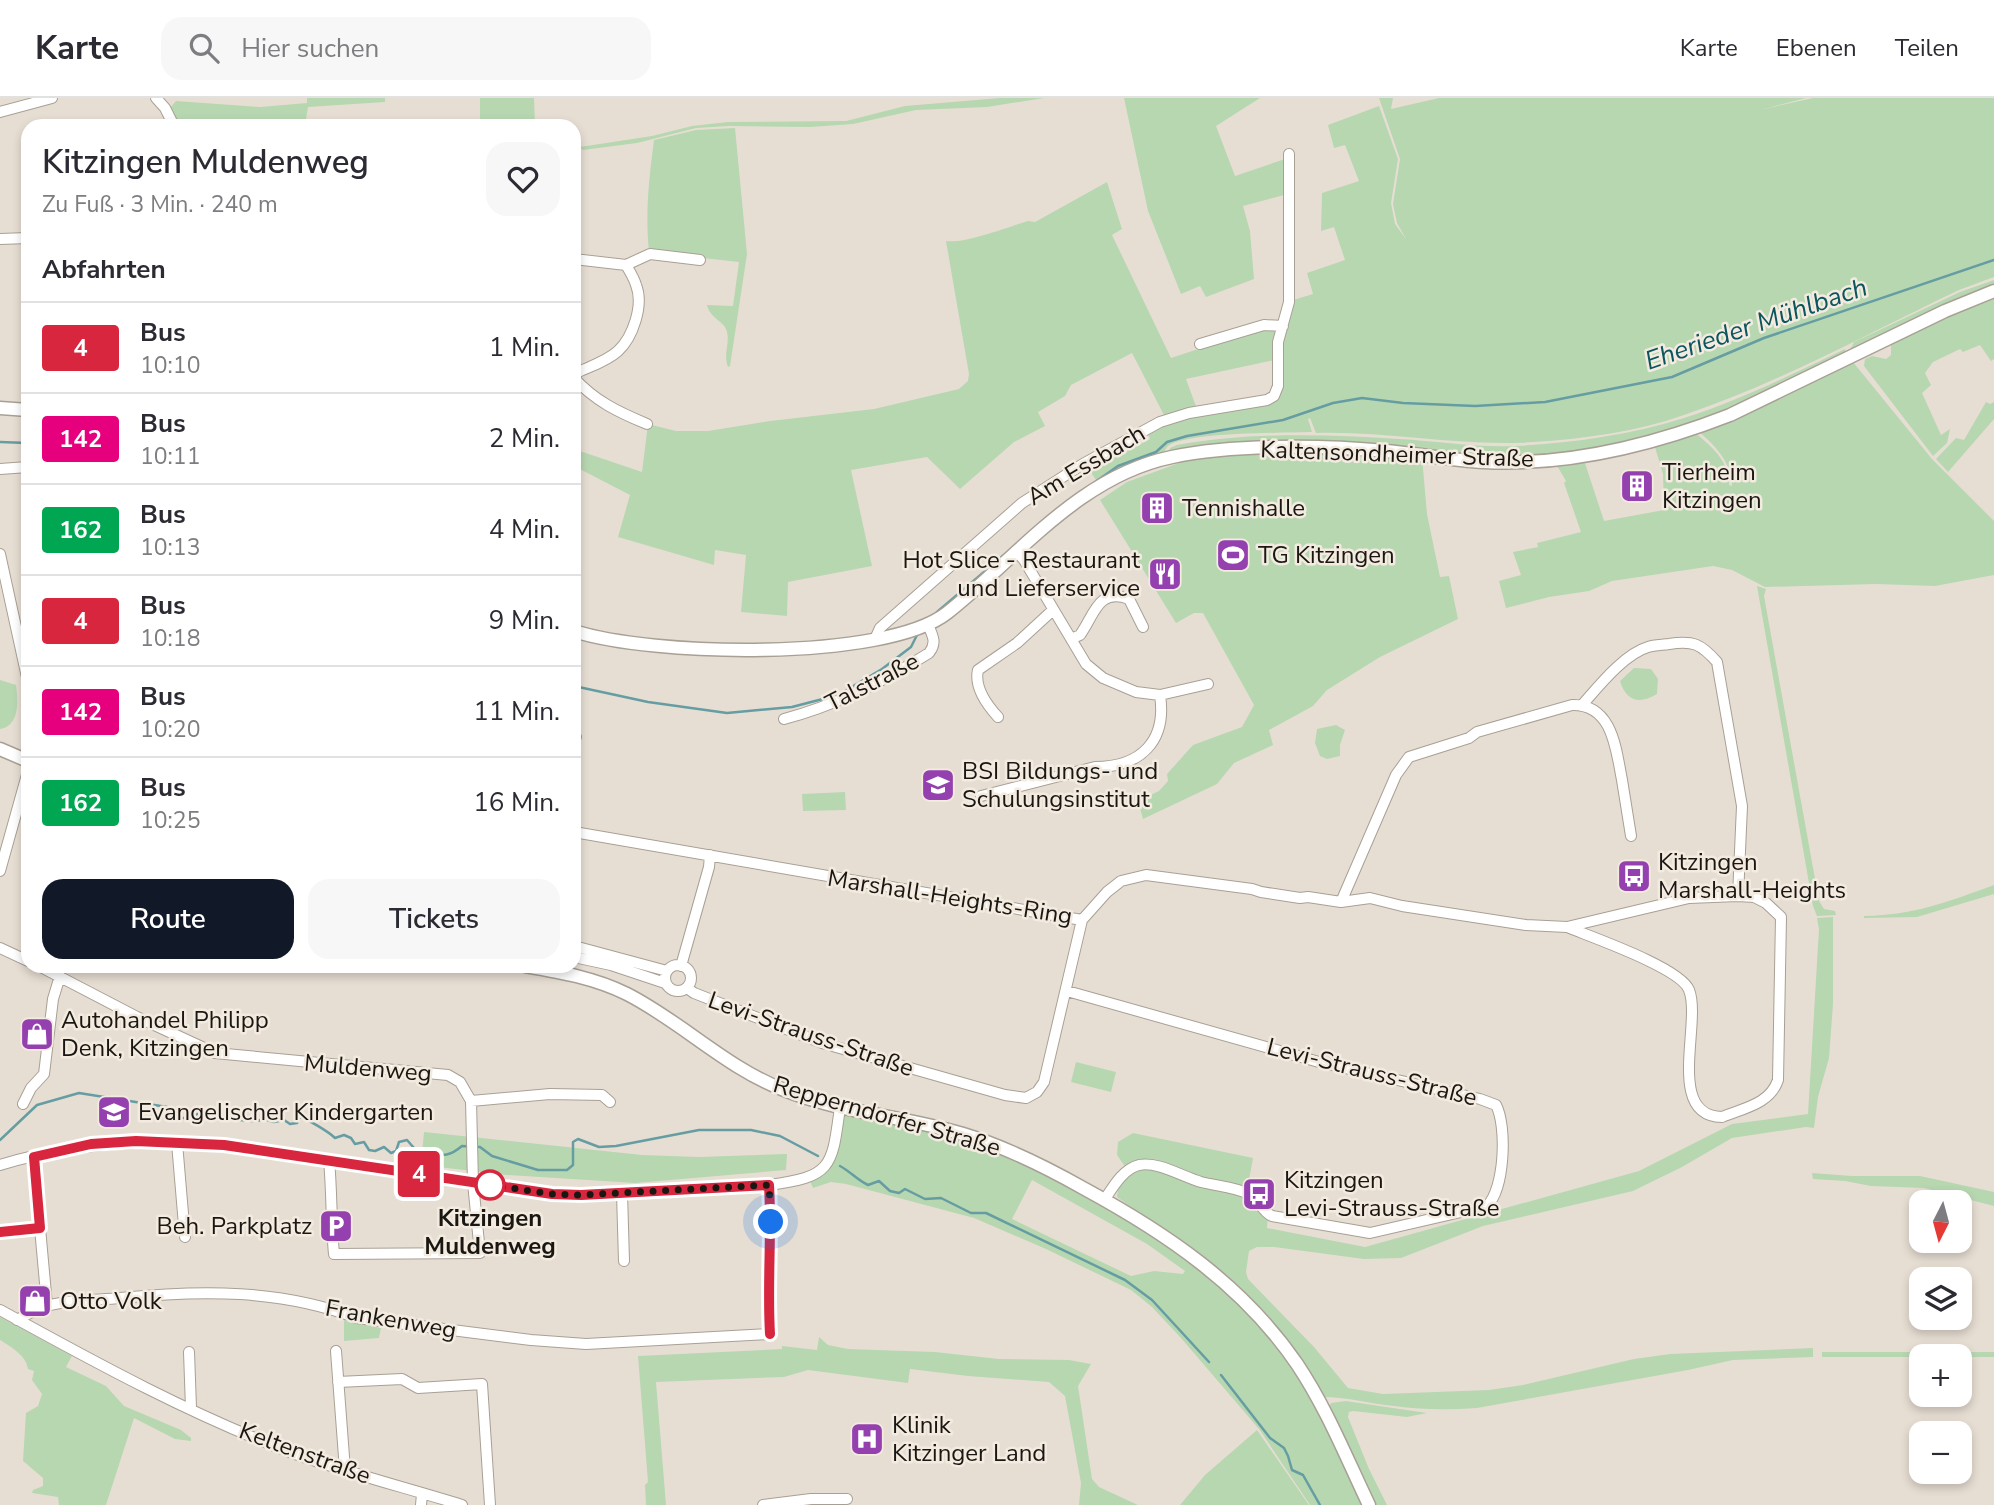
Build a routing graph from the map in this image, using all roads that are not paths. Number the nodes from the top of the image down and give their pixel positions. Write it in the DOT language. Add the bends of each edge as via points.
graph roads {
  1 [pos="52,98"];
  2 [pos="156,98"];
  3 [pos="0,111"];
  4 [pos="171,119"];
  5 [pos="1289,154"];
  6 [pos="21,238"];
  7 [pos="0,239"];
  8 [pos="581,260"];
  9 [pos="700,260"];
  10 [pos="626,265"];
  11 [pos="1994,291"];
  12 [pos="1283,326"];
  13 [pos="1200,344"];
  14 [pos="581,372"];
  15 [pos="581,383"];
  16 [pos="0,408"];
  17 [pos="21,410"];
  18 [pos="647,424"];
  19 [pos="21,468"];
  20 [pos="0,469"];
  21 [pos="1016,551"];
  22 [pos="0,554"];
  23 [pos="1053,610"];
  24 [pos="928,625"];
  25 [pos="1143,626"];
  26 [pos="581,633"];
  27 [pos="875,639"];
  28 [pos="1071,639"];
  29 [pos="21,650"];
  30 [pos="1208,684"];
  31 [pos="1160,695"];
  32 [pos="1582,705"];
  33 [pos="998,717"];
  34 [pos="784,719"];
  35 [pos="0,749"];
  36 [pos="21,758"];
  37 [pos="21,796"];
  38 [pos="981,796"];
  39 [pos="581,833"];
  40 [pos="1631,836"];
  41 [pos="710,855"];
  42 [pos="0,871"];
  43 [pos="1738,896"];
  44 [pos="1341,902"];
  45 [pos="1082,920"];
  46 [pos="1567,927"];
  47 [pos="0,948"];
  48 [pos="581,948"];
  49 [pos="21,958"];
  50 [pos="581,959"];
  51 [pos="681,966"];
  52 [pos="667,971"];
  53 [pos="54,973"];
  54 [pos="564,973"];
  55 [pos="60,976"];
  56 [pos="665,983"];
  57 [pos="687,988"];
  58 [pos="1067,991"];
  59 [pos="471,1101"];
  60 [pos="610,1102"];
  61 [pos="23,1104"];
  62 [pos="840,1107"];
  63 [pos="177,1143"];
  64 [pos="34,1157"];
  65 [pos="329,1160"];
  66 [pos="0,1165"];
  67 [pos="473,1183"];
  68 [pos="769,1185"];
  69 [pos="622,1193"];
  70 [pos="1105,1199"];
  71 [pos="40,1228"];
  72 [pos="0,1232"];
  73 [pos="185,1237"];
  74 [pos="624,1261"];
  75 [pos="47,1305"];
  76 [pos="0,1310"];
  77 [pos="17,1320"];
  78 [pos="336,1351"];
  79 [pos="189,1352"];
  80 [pos="338,1381"];
  81 [pos="191,1408"];
  82 [pos="345,1470"];
  83 [pos="422,1493"];
  84 [pos="847,1499"];
  85 [pos="421,1505"];
  86 [pos="461,1505"];
  87 [pos="489,1505"];
  88 [pos="763,1505"];
  89 [pos="1369,1505"];
  1 -- 3 [label="street"];
  2 -- 4 [label="street"];
  5 -- 12 [label="street, Am Essbach" via="1289,302"];
  6 -- 7 [label="street"];
  8 -- 10 [label="street"];
  9 -- 10 [label="street" via="650,254"];
  10 -- 14 [label="street" via="637,288 638,308 631,334 618,351"];
  11 -- 21 [label="main road, Kaltensondheimer Straße" via="1743,409 1653,441 1518,462 1352,449 1189,453 1134,468 1105,484"];
  12 -- 13 [label="street" via="1264,324"];
  12 -- 27 [label="street, Am Essbach" via="1278,342 1278,386 1271,399 1160,422 1072,471 1022,503 880,628"];
  15 -- 18 [label="street" via="595,398"];
  16 -- 17 [label="main road"];
  19 -- 20 [label="street"];
  21 -- 23 [label="street"];
  21 -- 24 [label="main road, Kaltensondheimer Straße"];
  22 -- 29 [label="street"];
  23 -- 28 [label="street"];
  23 -- 33 [label="street" via="978,670 987,705"];
  24 -- 27 [label="main road, Kaltensondheimer Straße"];
  24 -- 34 [label="street, Talstraße" via="934,640 929,653 838,702"];
  25 -- 28 [label="street" via="1129,599 1114,596 1093,609 1080,635"];
  26 -- 27 [label="main road, Kaltensondheimer Straße" via="665,647 751,649"];
  28 -- 31 [label="street" via="1086,664 1103,678 1129,690"];
  30 -- 31 [label="street"];
  31 -- 38 [label="street" via="1163,713 1156,738 1138,757"];
  32 -- 40 [label="street" via="1606,722 1614,738"];
  32 -- 43 [label="street" via="1604,680 1646,647 1692,643 1702,646 1717,662 1742,806"];
  32 -- 44 [label="street" via="1477,732 1409,757 1396,775"];
  35 -- 36 [label="main road"];
  37 -- 42 [label="street"];
  39 -- 41 [label="street, Marshall-Heights-Ring"];
  41 -- 45 [label="street, Marshall-Heights-Ring"];
  41 -- 51 [label="street"];
  43 -- 46 [label="street, Marshall-Heights-Ring" via="1689,898"];
  43 -- 46 [label="street, Marshall-Heights-Ring" via="1754,897 1781,917 1778,1080 1768,1098 1722,1117 1703,1111 1690,1089 1692,1005 1687,985 1677,975"];
  44 -- 45 [label="street, Marshall-Heights-Ring" via="1146,874 1114,886"];
  44 -- 46 [label="street, Marshall-Heights-Ring" via="1370,898 1460,916"];
  45 -- 58 [label="street, Levi-Strauss-Straße"];
  47 -- 49 [label="street"];
  48 -- 52 [label="street"];
  50 -- 56 [label="street, Levi-Strauss-Straße"];
  51 -- 52 [label="street"];
  51 -- 57 [label="street, Levi-Strauss-Straße" via="691,977"];
  52 -- 56 [label="street"];
  53 -- 55 [label="street, Muldenweg"];
  54 -- 62 [label="main road, Repperndorfer Straße" via="613,987 641,1002 752,1076"];
  55 -- 59 [label="street, Muldenweg" via="215,1053 448,1075 460,1082"];
  55 -- 61 [label="street" via="52,999 44,1074"];
  56 -- 57 [label="street, Levi-Strauss-Straße" via="673,991"];
  57 -- 58 [label="street, Levi-Strauss-Straße" via="822,1043 1026,1098 1044,1082"];
  58 -- 70 [label="street, Levi-Strauss-Straße" via="1320,1062 1480,1099 1496,1105 1501,1115 1500,1178 1487,1206 1381,1232 1272,1216 1247,1193 1150,1165 1131,1168"];
  59 -- 60 [label="street" via="550,1094 601,1095"];
  59 -- 67 [label="street"];
  62 -- 68 [label="street" via="834,1150 822,1171 799,1181"];
  62 -- 70 [label="main road, Repperndorfer Straße" via="995,1144"];
  63 -- 64 [label="street" via="91,1144"];
  63 -- 65 [label="street"];
  63 -- 73 [label="street"];
  64 -- 66 [label="street"];
  64 -- 71 [label="street"];
  65 -- 67 [label="street"];
  65 -- 67 [label="street" via="334,1254 480,1253"];
  67 -- 69 [label="street" via="552,1194"];
  68 -- 69 [label="street"];
  68 -- 75 [label="street, Frankenweg" via="770,1334 600,1344 531,1340 357,1318 296,1301 230,1292"];
  69 -- 74 [label="street"];
  70 -- 89 [label="main road, Repperndorfer Straße" via="1186,1250 1269,1328 1320,1401"];
  71 -- 72 [label="street"];
  71 -- 75 [label="street"];
  75 -- 77 [label="street, Frankenweg"];
  76 -- 77 [label="street, Keltenstraße"];
  77 -- 81 [label="street, Keltenstraße"];
  78 -- 80 [label="street, Frankenweg"];
  79 -- 81 [label="street"];
  80 -- 82 [label="street, Frankenweg"];
  80 -- 87 [label="street" via="402,1379 418,1388 482,1384"];
  81 -- 82 [label="street, Keltenstraße"];
  82 -- 83 [label="street, Keltenstraße"];
  83 -- 85 [label="street"];
  83 -- 86 [label="street, Keltenstraße"];
  84 -- 88 [label="street"];
}
